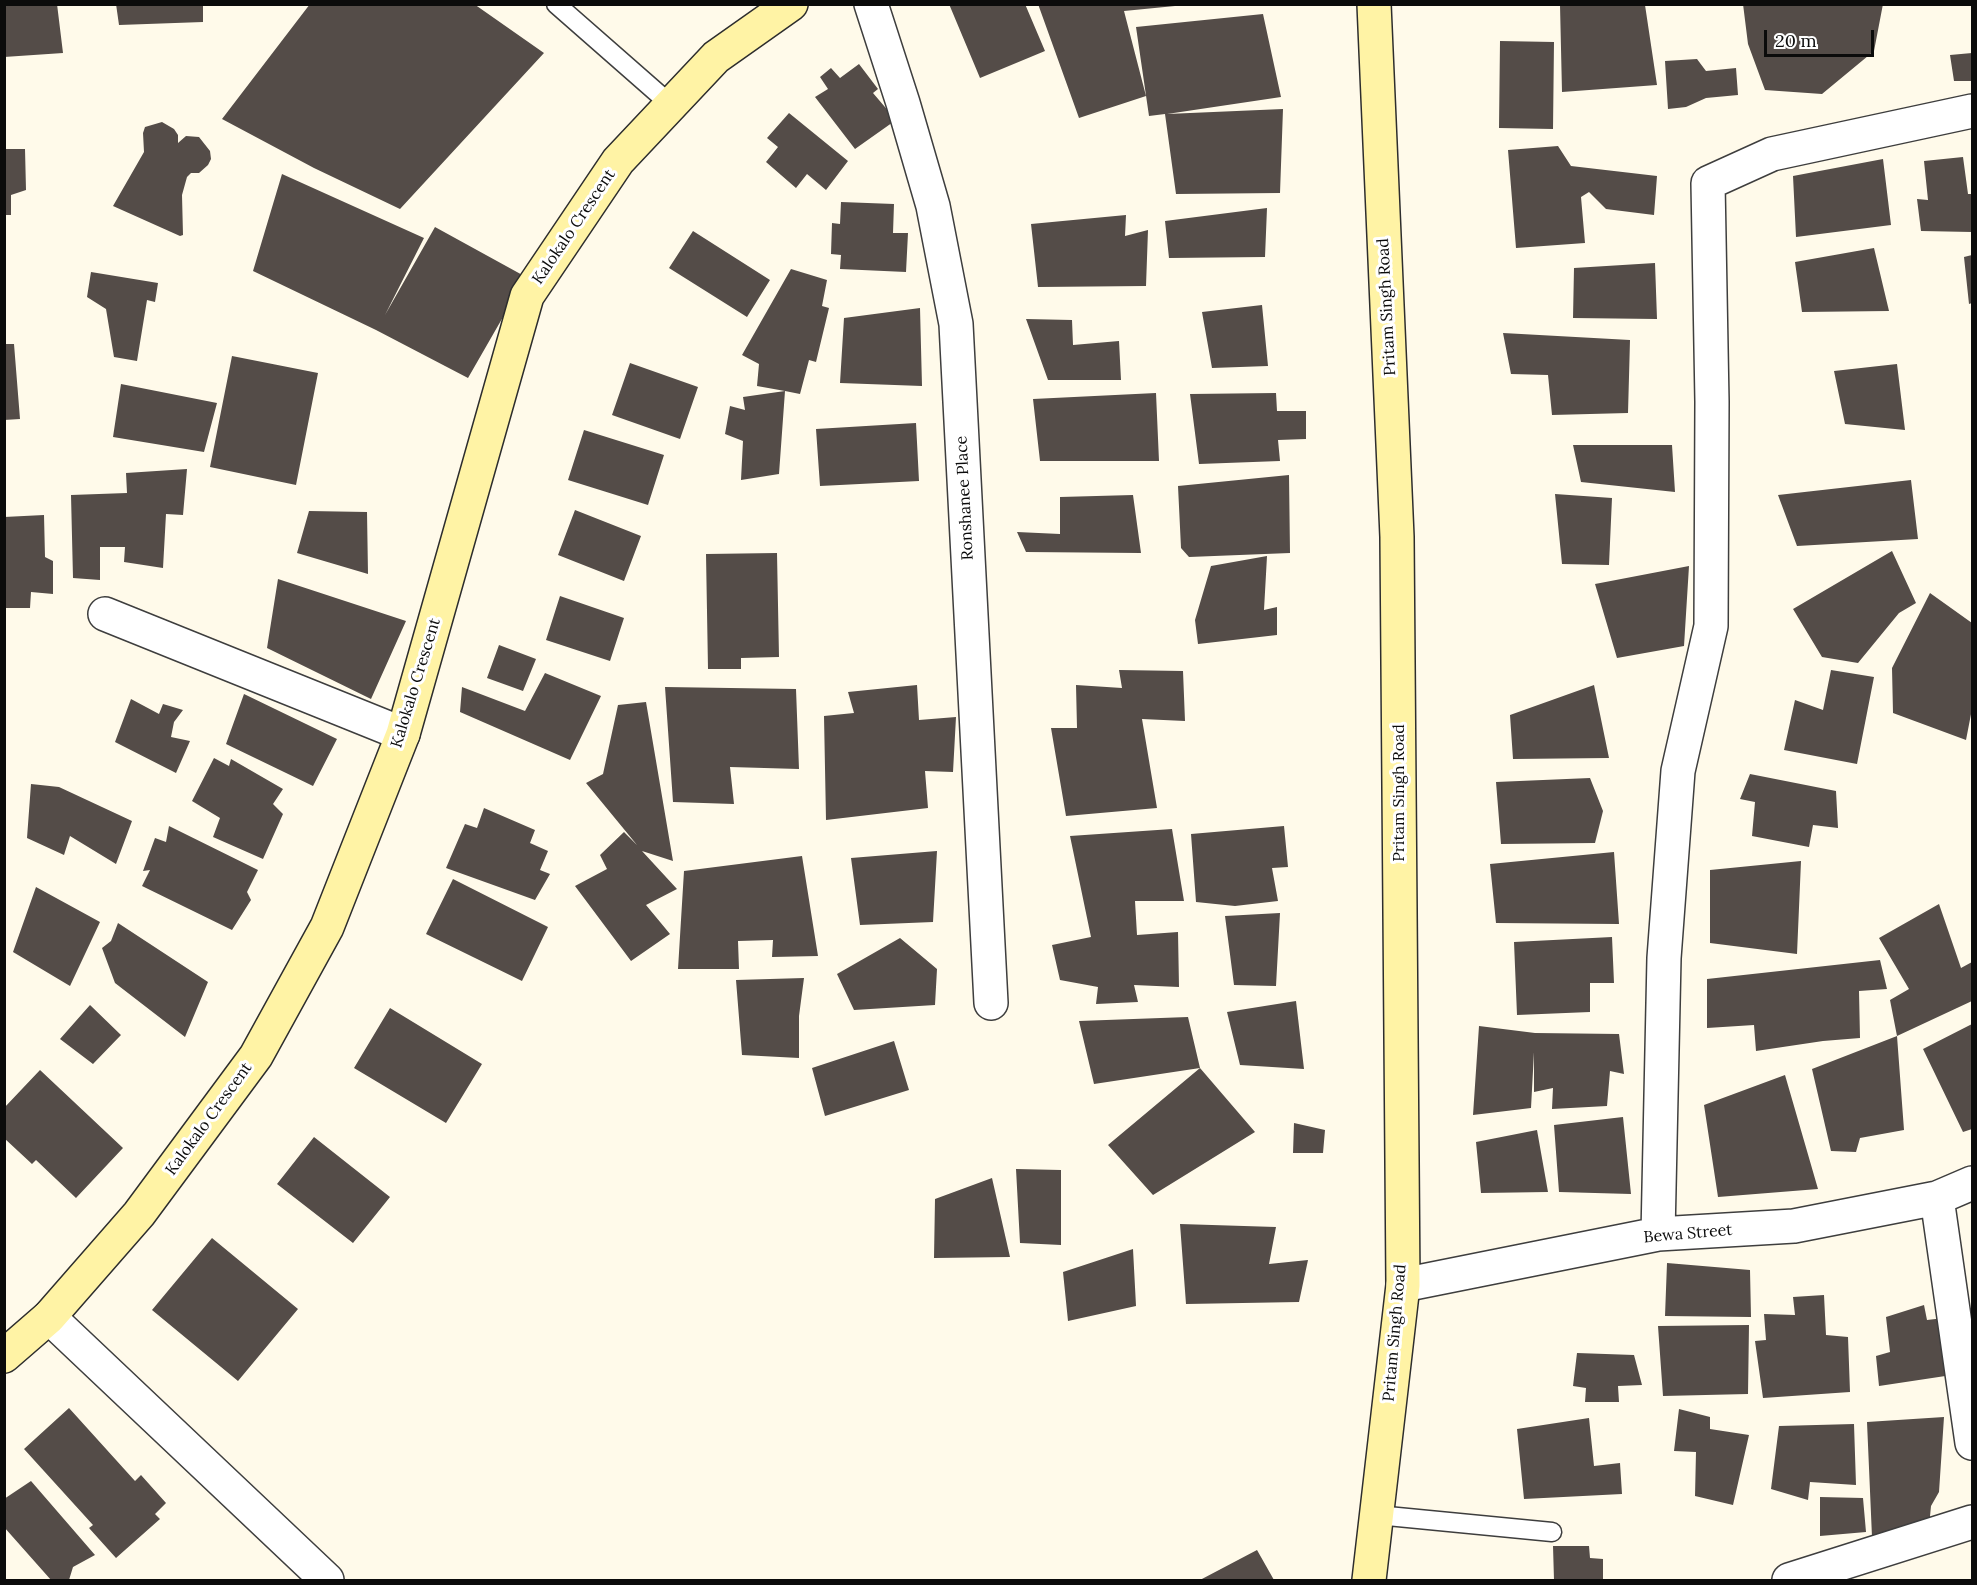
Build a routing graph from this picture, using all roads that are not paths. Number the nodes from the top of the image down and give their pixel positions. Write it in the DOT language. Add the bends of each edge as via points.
graph roads {
  1 [pos="556,4"];
  2 [pos="791,4"];
  3 [pos="871,4"];
  4 [pos="1374,4"];
  5 [pos="670,104"];
  6 [pos="1972,111"];
  7 [pos="105,614"];
  8 [pos="403,734"];
  9 [pos="991,1003"];
  10 [pos="1972,1183"];
  11 [pos="1937,1198"];
  12 [pos="1658,1234"];
  13 [pos="1403,1285"];
  14 [pos="49,1317"];
  15 [pos="4,1356"];
  16 [pos="1972,1443"];
  17 [pos="1377,1515"];
  18 [pos="1972,1522"];
  19 [pos="1552,1532"];
  20 [pos="327,1581"];
  21 [pos="1369,1581"];
  22 [pos="1790,1581"];
  1 -- 5 [label="lane"];
  2 -- 5 [label="street, Kalokalo Crescent" via="716,57"];
  3 -- 9 [label="street, Ronshanee Place" via="933,206 956,324"];
  4 -- 13 [label="street, Pritam Singh Road" via="1397,537"];
  5 -- 8 [label="street, Kalokalo Crescent" via="618,162 527,296"];
  6 -- 12 [label="street" via="1772,154 1708,183 1711,626 1677,783 1664,958"];
  7 -- 8 [label="street"];
  8 -- 14 [label="street, Kalokalo Crescent" via="327,927 256,1056 139,1214"];
  10 -- 11 [label="street, Bewa Street"];
  11 -- 12 [label="street, Bewa Street" via="1794,1226"];
  11 -- 16 [label="street"];
  12 -- 13 [label="street, Bewa Street"];
  13 -- 17 [label="street, Pritam Singh Road"];
  14 -- 15 [label="street, Kalokalo Crescent"];
  14 -- 20 [label="street"];
  17 -- 19 [label="lane"];
  17 -- 21 [label="street, Pritam Singh Road"];
  18 -- 22 [label="street"];
}
